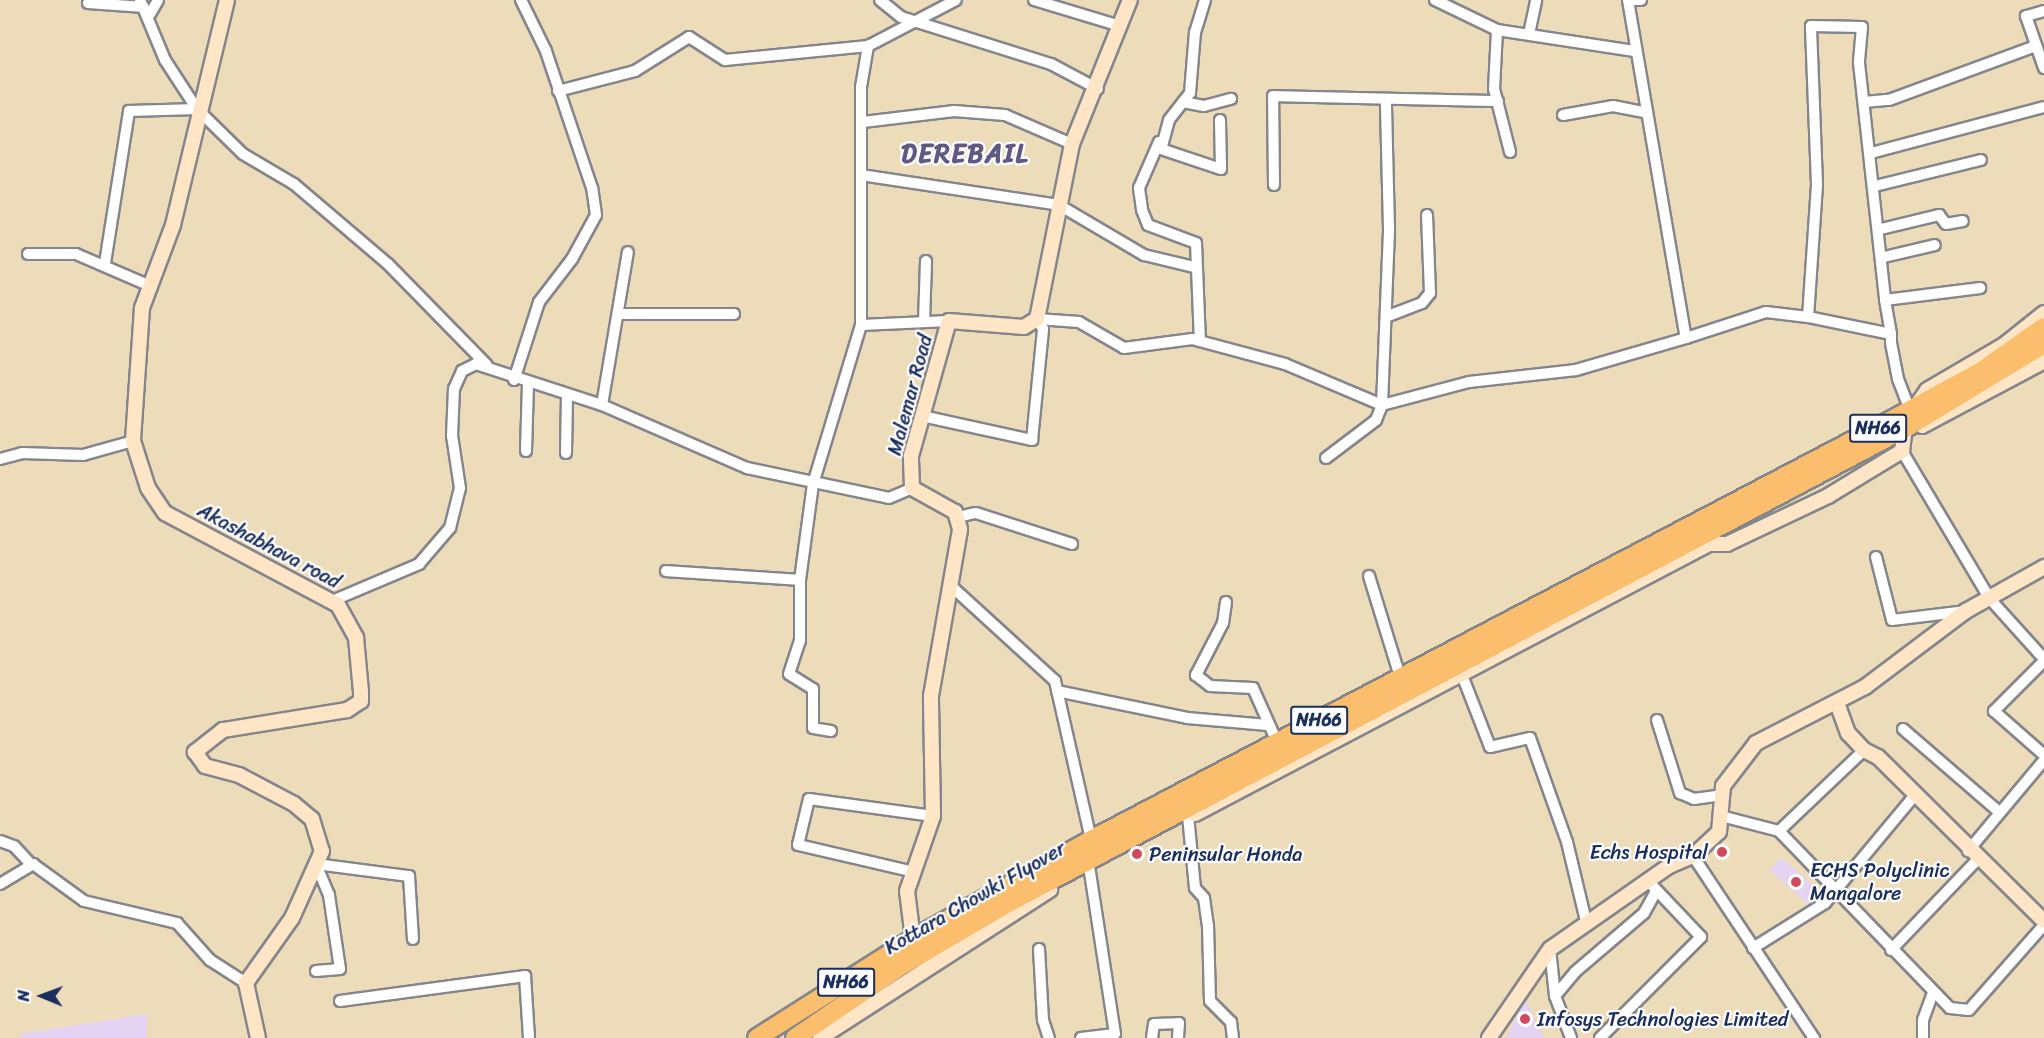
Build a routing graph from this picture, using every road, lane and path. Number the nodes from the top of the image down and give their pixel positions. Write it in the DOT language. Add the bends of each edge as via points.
graph roads {
  1 [pos="158,0"];
  2 [pos="227,0"];
  3 [pos="521,0"];
  4 [pos="879,0"];
  5 [pos="956,0"];
  6 [pos="1034,0"];
  7 [pos="1130,0"];
  8 [pos="1205,0"];
  9 [pos="1436,0"];
  10 [pos="1536,0"];
  11 [pos="1628,0"];
  12 [pos="1641,0"];
  13 [pos="88,3"];
  14 [pos="145,7"];
  15 [pos="2044,11"];
  16 [pos="920,22"];
  17 [pos="1120,26"];
  18 [pos="1497,30"];
  19 [pos="1529,34"];
  20 [pos="868,46"];
  21 [pos="2036,46"];
  22 [pos="1635,51"];
  23 [pos="2044,68"];
  24 [pos="1098,89"];
  25 [pos="558,91"];
  26 [pos="1231,99"];
  27 [pos="1498,101"];
  28 [pos="1183,102"];
  29 [pos="1386,102"];
  30 [pos="1864,102"];
  31 [pos="2044,107"];
  32 [pos="197,109"];
  33 [pos="1645,112"];
  34 [pos="1563,115"];
  35 [pos="1220,120"];
  36 [pos="863,122"];
  37 [pos="1159,142"];
  38 [pos="1072,144"];
  39 [pos="1509,152"];
  40 [pos="1871,153"];
  41 [pos="1981,160"];
  42 [pos="861,175"];
  43 [pos="1274,185"];
  44 [pos="1875,186"];
  45 [pos="1059,205"];
  46 [pos="1426,215"];
  47 [pos="1963,221"];
  48 [pos="1881,229"];
  49 [pos="1935,245"];
  50 [pos="628,252"];
  51 [pos="28,254"];
  52 [pos="1884,257"];
  53 [pos="926,261"];
  54 [pos="105,263"];
  55 [pos="1194,267"];
  56 [pos="148,285"];
  57 [pos="1980,288"];
  58 [pos="1885,300"];
  59 [pos="2044,313"];
  60 [pos="620,314"];
  61 [pos="734,314"];
  62 [pos="1388,316"];
  63 [pos="1808,317"];
  64 [pos="1037,319"];
  65 [pos="949,321"];
  66 [pos="924,322"];
  67 [pos="861,325"];
  68 [pos="2044,327"];
  69 [pos="1891,334"];
  70 [pos="1686,338"];
  71 [pos="1200,341"];
  72 [pos="2044,345"];
  73 [pos="2044,361"];
  74 [pos="487,365"];
  75 [pos="514,380"];
  76 [pos="528,384"];
  77 [pos="567,396"];
  78 [pos="602,405"];
  79 [pos="1382,405"];
  80 [pos="922,416"];
  81 [pos="1907,422"];
  82 [pos="133,441"];
  83 [pos="1902,451"];
  84 [pos="526,452"];
  85 [pos="566,453"];
  86 [pos="1326,458"];
  87 [pos="0,459"];
  88 [pos="813,484"];
  89 [pos="912,488"];
  90 [pos="958,517"];
  91 [pos="1072,544"];
  92 [pos="1876,557"];
  93 [pos="2044,567"];
  94 [pos="666,571"];
  95 [pos="1370,576"];
  96 [pos="800,580"];
  97 [pos="950,585"];
  98 [pos="1990,599"];
  99 [pos="332,602"];
  100 [pos="1226,602"];
  101 [pos="1966,611"];
  102 [pos="2044,660"];
  103 [pos="1462,675"];
  104 [pos="1400,677"];
  105 [pos="1057,691"];
  106 [pos="1837,703"];
  107 [pos="1656,720"];
  108 [pos="1268,725"];
  109 [pos="1903,729"];
  110 [pos="831,731"];
  111 [pos="1277,742"];
  112 [pos="1863,750"];
  113 [pos="2044,755"];
  114 [pos="2044,760"];
  115 [pos="1722,795"];
  116 [pos="1915,795"];
  117 [pos="1188,811"];
  118 [pos="1999,812"];
  119 [pos="933,816"];
  120 [pos="1721,816"];
  121 [pos="1779,831"];
  122 [pos="1091,840"];
  123 [pos="0,841"];
  124 [pos="1973,855"];
  125 [pos="1693,856"];
  126 [pos="30,863"];
  127 [pos="1088,863"];
  128 [pos="316,864"];
  129 [pos="910,871"];
  130 [pos="0,884"];
  131 [pos="1653,886"];
  132 [pos="1836,890"];
  133 [pos="2043,919"];
  134 [pos="1587,925"];
  135 [pos="413,939"];
  136 [pos="913,939"];
  137 [pos="1753,948"];
  138 [pos="1550,949"];
  139 [pos="1039,950"];
  140 [pos="1891,950"];
  141 [pos="316,971"];
  142 [pos="246,983"];
  143 [pos="1932,995"];
  144 [pos="1556,996"];
  145 [pos="340,1001"];
  146 [pos="806,1036"];
  147 [pos="258,1038"];
  148 [pos="529,1038"];
  149 [pos="757,1038"];
  150 [pos="1049,1038"];
  151 [pos="1081,1038"];
  152 [pos="1152,1038"];
  153 [pos="1178,1038"];
  154 [pos="1233,1038"];
  155 [pos="1490,1038"];
  156 [pos="1571,1038"];
  157 [pos="1600,1038"];
  158 [pos="1814,1038"];
  159 [pos="1923,1038"];
  1 -- 14 [label="street"];
  2 -- 32 [label="street, Akashabhava road"];
  3 -- 25 [label="street"];
  4 -- 16 [label="street" via="887,10"];
  5 -- 16 [label="street"];
  6 -- 17 [label="street"];
  7 -- 17 [label="street"];
  8 -- 28 [label="street" via="1195,33 1190,93"];
  9 -- 18 [label="street"];
  10 -- 19 [label="street"];
  11 -- 12 [label="street"];
  11 -- 22 [label="street"];
  13 -- 14 [label="street"];
  14 -- 32 [label="street" via="165,60"];
  15 -- 21 [label="street" via="2026,16"];
  16 -- 20 [label="street" via="884,34"];
  16 -- 24 [label="street" via="1051,64"];
  17 -- 24 [label="street"];
  18 -- 19 [label="street"];
  18 -- 27 [label="street"];
  19 -- 22 [label="street"];
  20 -- 25 [label="street" via="725,60 689,37 635,71"];
  20 -- 36 [label="street" via="862,67"];
  21 -- 23 [label="street"];
  21 -- 30 [label="street" via="1889,100"];
  22 -- 33 [label="street"];
  24 -- 38 [label="street"];
  25 -- 75 [label="street" via="592,188 596,215 572,259 539,302"];
  26 -- 28 [label="street" via="1204,106"];
  27 -- 29 [label="street"];
  27 -- 39 [label="street"];
  28 -- 37 [label="street"];
  29 -- 43 [label="street" via="1274,96"];
  29 -- 62 [label="street"];
  30 -- 40 [label="street"];
  30 -- 63 [label="street" via="1862,27 1811,26 1817,183"];
  31 -- 40 [label="street"];
  32 -- 54 [label="street" via="129,111"];
  32 -- 56 [label="street, Akashabhava road" via="173,225"];
  32 -- 74 [label="street" via="243,154 294,184 388,264"];
  33 -- 34 [label="street" via="1613,106"];
  33 -- 70 [label="street"];
  35 -- 37 [label="street" via="1221,170 1179,157"];
  36 -- 38 [label="street" via="954,111 1005,115"];
  36 -- 42 [label="street"];
  37 -- 71 [label="street" via="1139,188 1142,210 1148,225 1196,243"];
  38 -- 45 [label="street"];
  40 -- 44 [label="street"];
  41 -- 44 [label="street"];
  42 -- 45 [label="street"];
  42 -- 67 [label="street"];
  44 -- 48 [label="street"];
  45 -- 55 [label="street" via="1144,255"];
  45 -- 64 [label="street"];
  46 -- 62 [label="street" via="1430,293 1422,303"];
  47 -- 48 [label="street" via="1946,224 1939,215"];
  48 -- 52 [label="street"];
  49 -- 52 [label="street"];
  50 -- 60 [label="street"];
  51 -- 54 [label="street" via="76,254"];
  52 -- 58 [label="street"];
  53 -- 66 [label="street"];
  54 -- 56 [label="street"];
  56 -- 82 [label="street, Akashabhava road" via="134,380"];
  57 -- 58 [label="street"];
  58 -- 69 [label="street"];
  59 -- 81 [label="street" via="2004,345 1927,390"];
  60 -- 61 [label="street"];
  60 -- 78 [label="street"];
  62 -- 79 [label="street"];
  63 -- 69 [label="street"];
  63 -- 70 [label="street" via="1766,312"];
  64 -- 65 [label="street, Malemar Road" via="1024,327"];
  64 -- 71 [label="street" via="1079,322 1124,348"];
  64 -- 80 [label="street" via="1043,329 1032,440"];
  65 -- 66 [label="street"];
  65 -- 80 [label="street, Malemar Road"];
  66 -- 67 [label="street"];
  67 -- 88 [label="street"];
  68 -- 81 [label="highway, NH66"];
  69 -- 81 [label="street"];
  70 -- 79 [label="street" via="1576,370 1469,382"];
  71 -- 79 [label="street" via="1285,364"];
  72 -- 81 [label="highway, NH66"];
  73 -- 81 [label="street"];
  74 -- 75 [label="street"];
  74 -- 99 [label="street" via="470,365 454,389 452,436 459,488 450,528 419,564"];
  75 -- 76 [label="street"];
  76 -- 77 [label="street"];
  76 -- 84 [label="street"];
  77 -- 78 [label="street"];
  77 -- 85 [label="street"];
  78 -- 88 [label="street" via="747,468"];
  79 -- 86 [label="street" via="1376,420"];
  80 -- 89 [label="street, Malemar Road" via="911,456"];
  81 -- 83 [label="street"];
  81 -- 104 [label="highway, NH66"];
  81 -- 117 [label="highway, NH66"];
  82 -- 87 [label="street" via="83,454 22,453"];
  82 -- 99 [label="street, Akashabhava road" via="148,488 165,513"];
  83 -- 98 [label="street"];
  83 -- 103 [label="street" via="1828,496 1727,544 1709,544"];
  88 -- 89 [label="street" via="889,498"];
  88 -- 96 [label="street"];
  89 -- 90 [label="street"];
  90 -- 91 [label="street" via="976,513"];
  90 -- 97 [label="street" via="959,552"];
  92 -- 101 [label="street" via="1892,620"];
  93 -- 98 [label="street"];
  94 -- 96 [label="street"];
  95 -- 104 [label="street"];
  96 -- 110 [label="street" via="800,641 789,674 813,689 813,728"];
  97 -- 105 [label="street" via="1055,681"];
  97 -- 119 [label="street" via="931,696"];
  98 -- 101 [label="street"];
  98 -- 102 [label="street"];
  99 -- 128 [label="street, Akashabhava road" via="348,619 356,638 361,701 347,710 223,730 195,752 205,766 240,775 312,819 322,851"];
  100 -- 108 [label="street" via="1223,623 1196,675 1210,686 1253,688"];
  101 -- 106 [label="street" via="1917,652"];
  102 -- 113 [label="street" via="1994,711"];
  103 -- 117 [label="street"];
  103 -- 134 [label="street" via="1491,747 1530,738 1568,842"];
  104 -- 111 [label="highway, NH66"];
  105 -- 108 [label="street" via="1187,718"];
  105 -- 122 [label="street"];
  106 -- 112 [label="street" via="1848,733"];
  106 -- 115 [label="street" via="1813,709 1756,743 1737,764"];
  107 -- 115 [label="street" via="1680,793 1694,799"];
  108 -- 111 [label="street"];
  109 -- 118 [label="street"];
  111 -- 122 [label="highway, NH66"];
  112 -- 116 [label="street" via="1878,757"];
  112 -- 121 [label="street"];
  114 -- 118 [label="street"];
  115 -- 120 [label="street"];
  116 -- 124 [label="street"];
  116 -- 132 [label="street"];
  117 -- 127 [label="highway, NH66"];
  117 -- 154 [label="street" via="1195,888 1204,898 1208,925 1210,1001 1231,1022"];
  118 -- 124 [label="street"];
  119 -- 129 [label="street"];
  119 -- 129 [label="street" via="809,800 798,845"];
  120 -- 121 [label="street"];
  120 -- 125 [label="street" via="1719,832"];
  121 -- 132 [label="street"];
  122 -- 136 [label="highway, NH66"];
  123 -- 126 [label="street" via="14,846"];
  124 -- 133 [label="street"];
  124 -- 140 [label="street"];
  125 -- 131 [label="street"];
  125 -- 137 [label="street"];
  126 -- 130 [label="street"];
  126 -- 142 [label="street" via="84,901 177,923 210,960"];
  127 -- 146 [label="highway, Kottara Chowki Flyover / NH66" via="899,967"];
  127 -- 151 [label="street" via="1115,1034"];
  128 -- 135 [label="street" via="409,876"];
  128 -- 141 [label="street" via="329,895 340,969"];
  128 -- 142 [label="street, Akashabhava road" via="292,918"];
  129 -- 136 [label="street" via="906,919"];
  131 -- 134 [label="street"];
  131 -- 144 [label="street" via="1644,913 1575,972"];
  131 -- 157 [label="street" via="1701,937"];
  132 -- 137 [label="street" via="1792,926"];
  132 -- 140 [label="street"];
  133 -- 143 [label="street" via="1969,1010 1950,1008"];
  134 -- 138 [label="street"];
  136 -- 149 [label="highway, NH66"];
  137 -- 158 [label="street"];
  138 -- 144 [label="street"];
  138 -- 155 [label="street"];
  139 -- 150 [label="street" via="1043,1020"];
  140 -- 143 [label="street"];
  142 -- 147 [label="street"];
  143 -- 159 [label="street" via="1923,1020"];
  144 -- 156 [label="street"];
  145 -- 148 [label="street" via="525,976"];
  152 -- 153 [label="street" via="1154,1024 1179,1023"];
}
